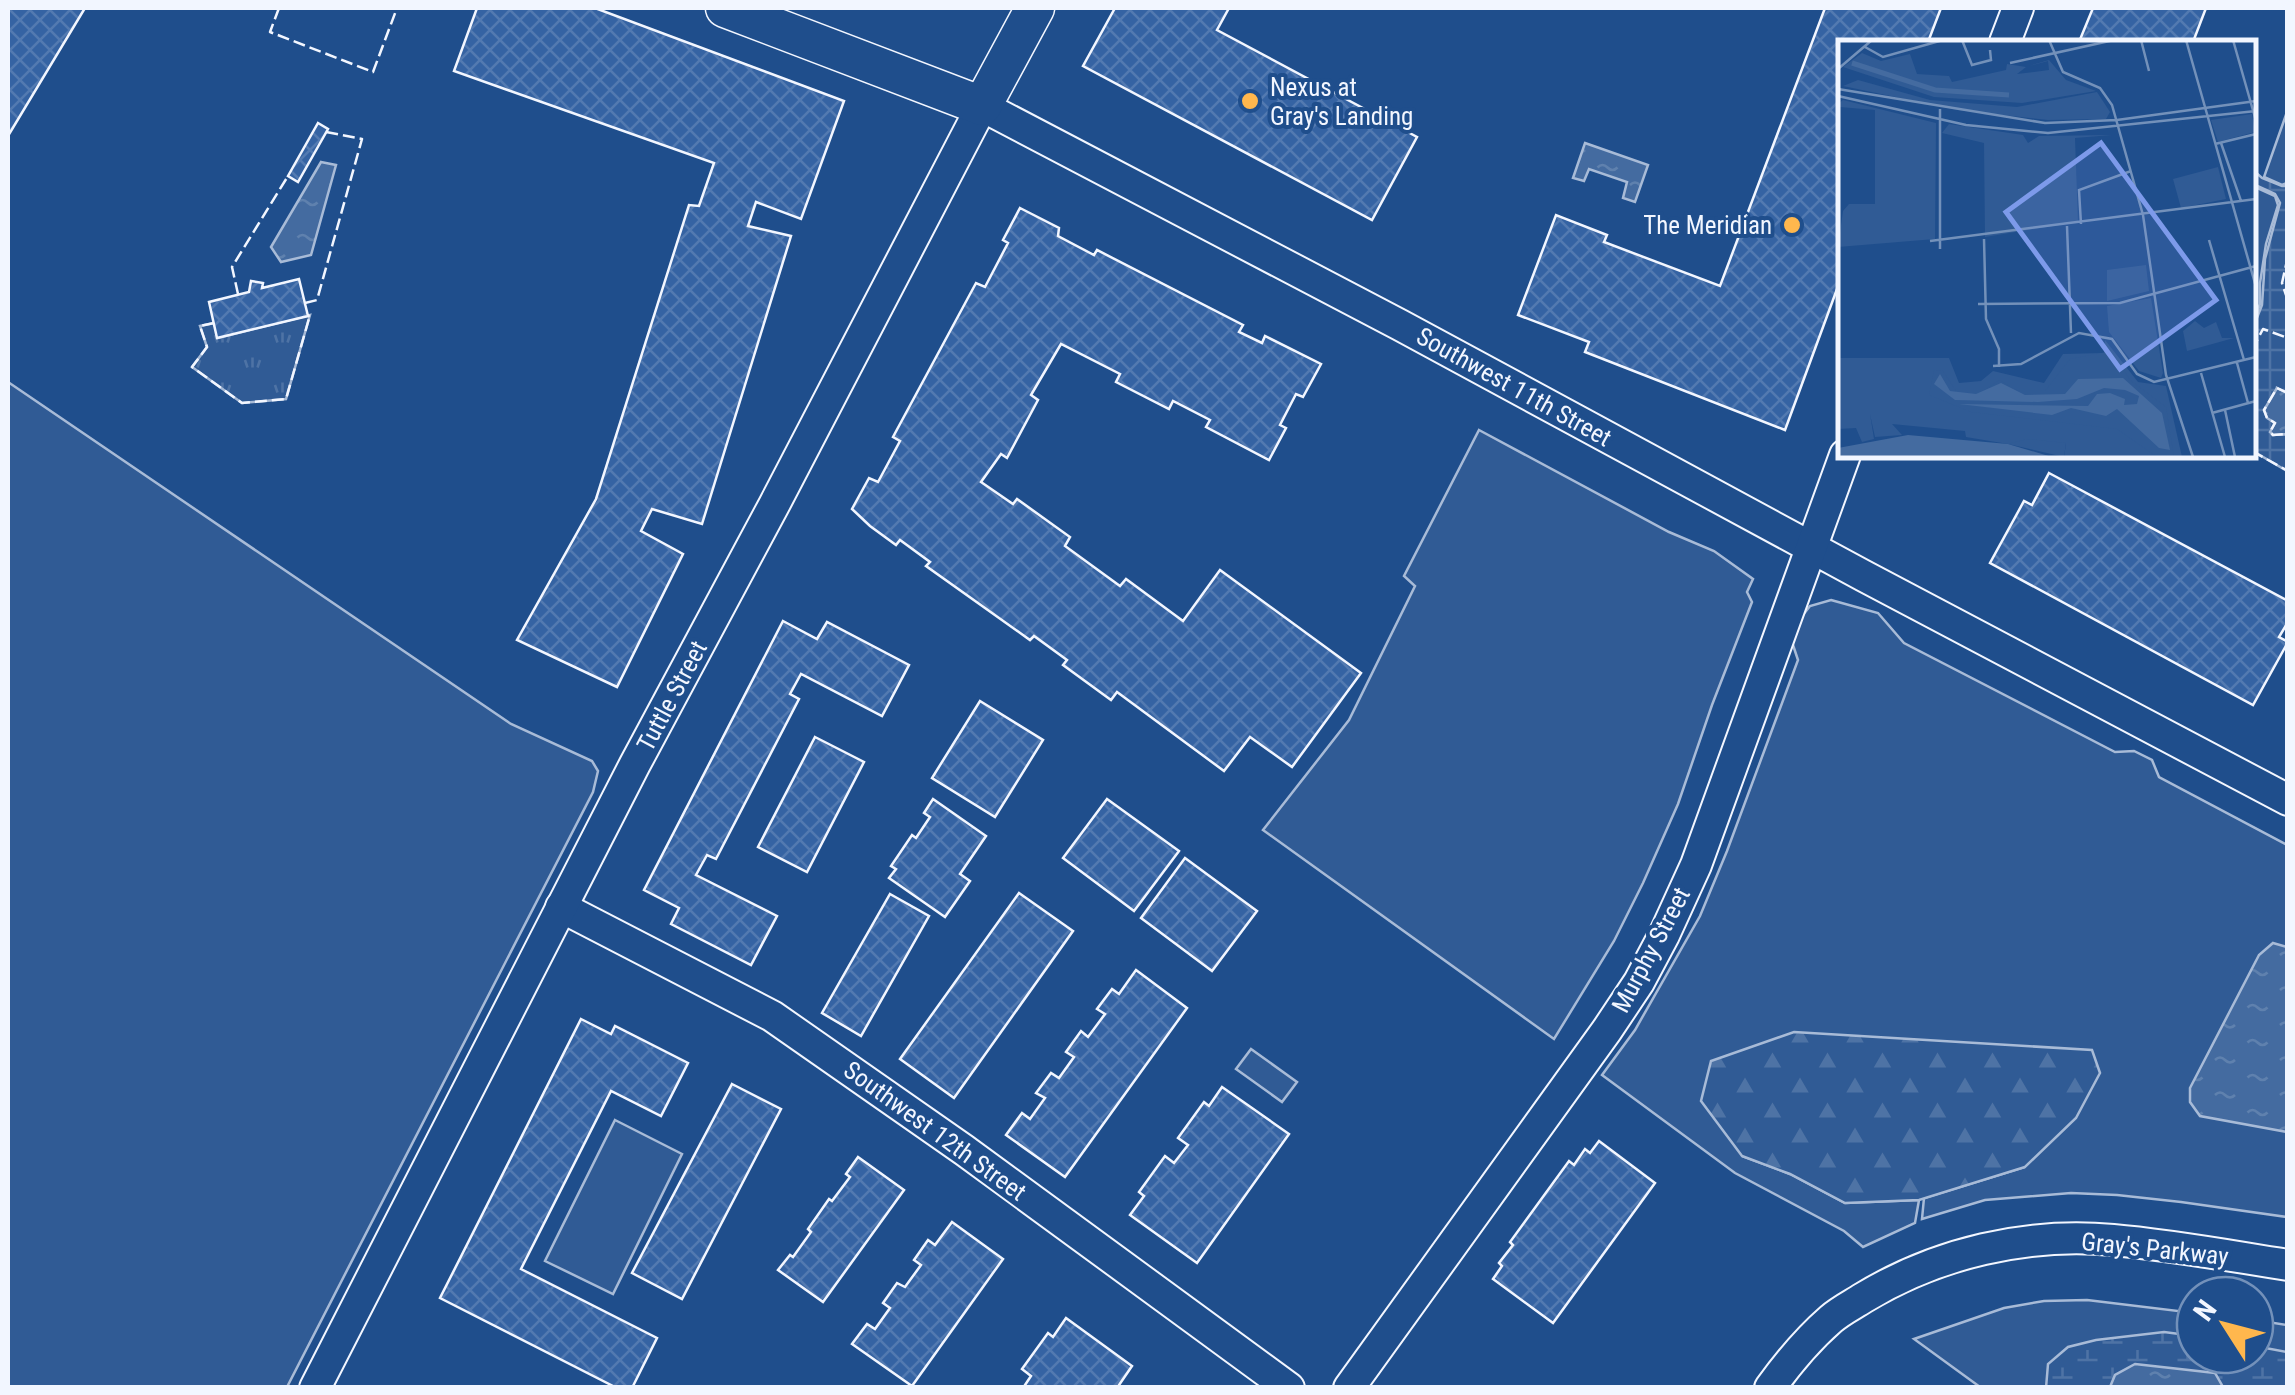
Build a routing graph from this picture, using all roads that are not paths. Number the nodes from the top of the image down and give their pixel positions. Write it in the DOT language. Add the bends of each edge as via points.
graph roads {
  1 [pos="725,8"];
  2 [pos="1035,8"];
  3 [pos="2018,8"];
  4 [pos="2006,40"];
  5 [pos="982,106"];
  6 [pos="1844,458"];
  7 [pos="1811,547"];
  8 [pos="2288,800"];
  9 [pos="562,907"];
  10 [pos="2288,1264"];
  11 [pos="315,1388"];
  12 [pos="1289,1388"];
  13 [pos="1350,1388"];
  14 [pos="1770,1388"];
  1 -- 5 [label="street, Southwest 11th Street"];
  2 -- 5 [label="street, Tuttle Street"];
  3 -- 4 [label="street"];
  5 -- 7 [label="street, Southwest 11th Street"];
  5 -- 9 [label="street, Tuttle Street"];
  6 -- 7 [label="street, Murphy Street"];
  7 -- 8 [label="street, Southwest 11th Street"];
  7 -- 13 [label="street, Murphy Street" via="1696,865 1664,935 1579,1069"];
  9 -- 11 [label="street, Tuttle Street"];
  9 -- 12 [label="street, Southwest 12th Street" via="772,1016"];
  10 -- 14 [label="street, Gray's Parkway" via="2111,1239 2009,1243 1952,1257 1866,1296 1833,1317"];
}
